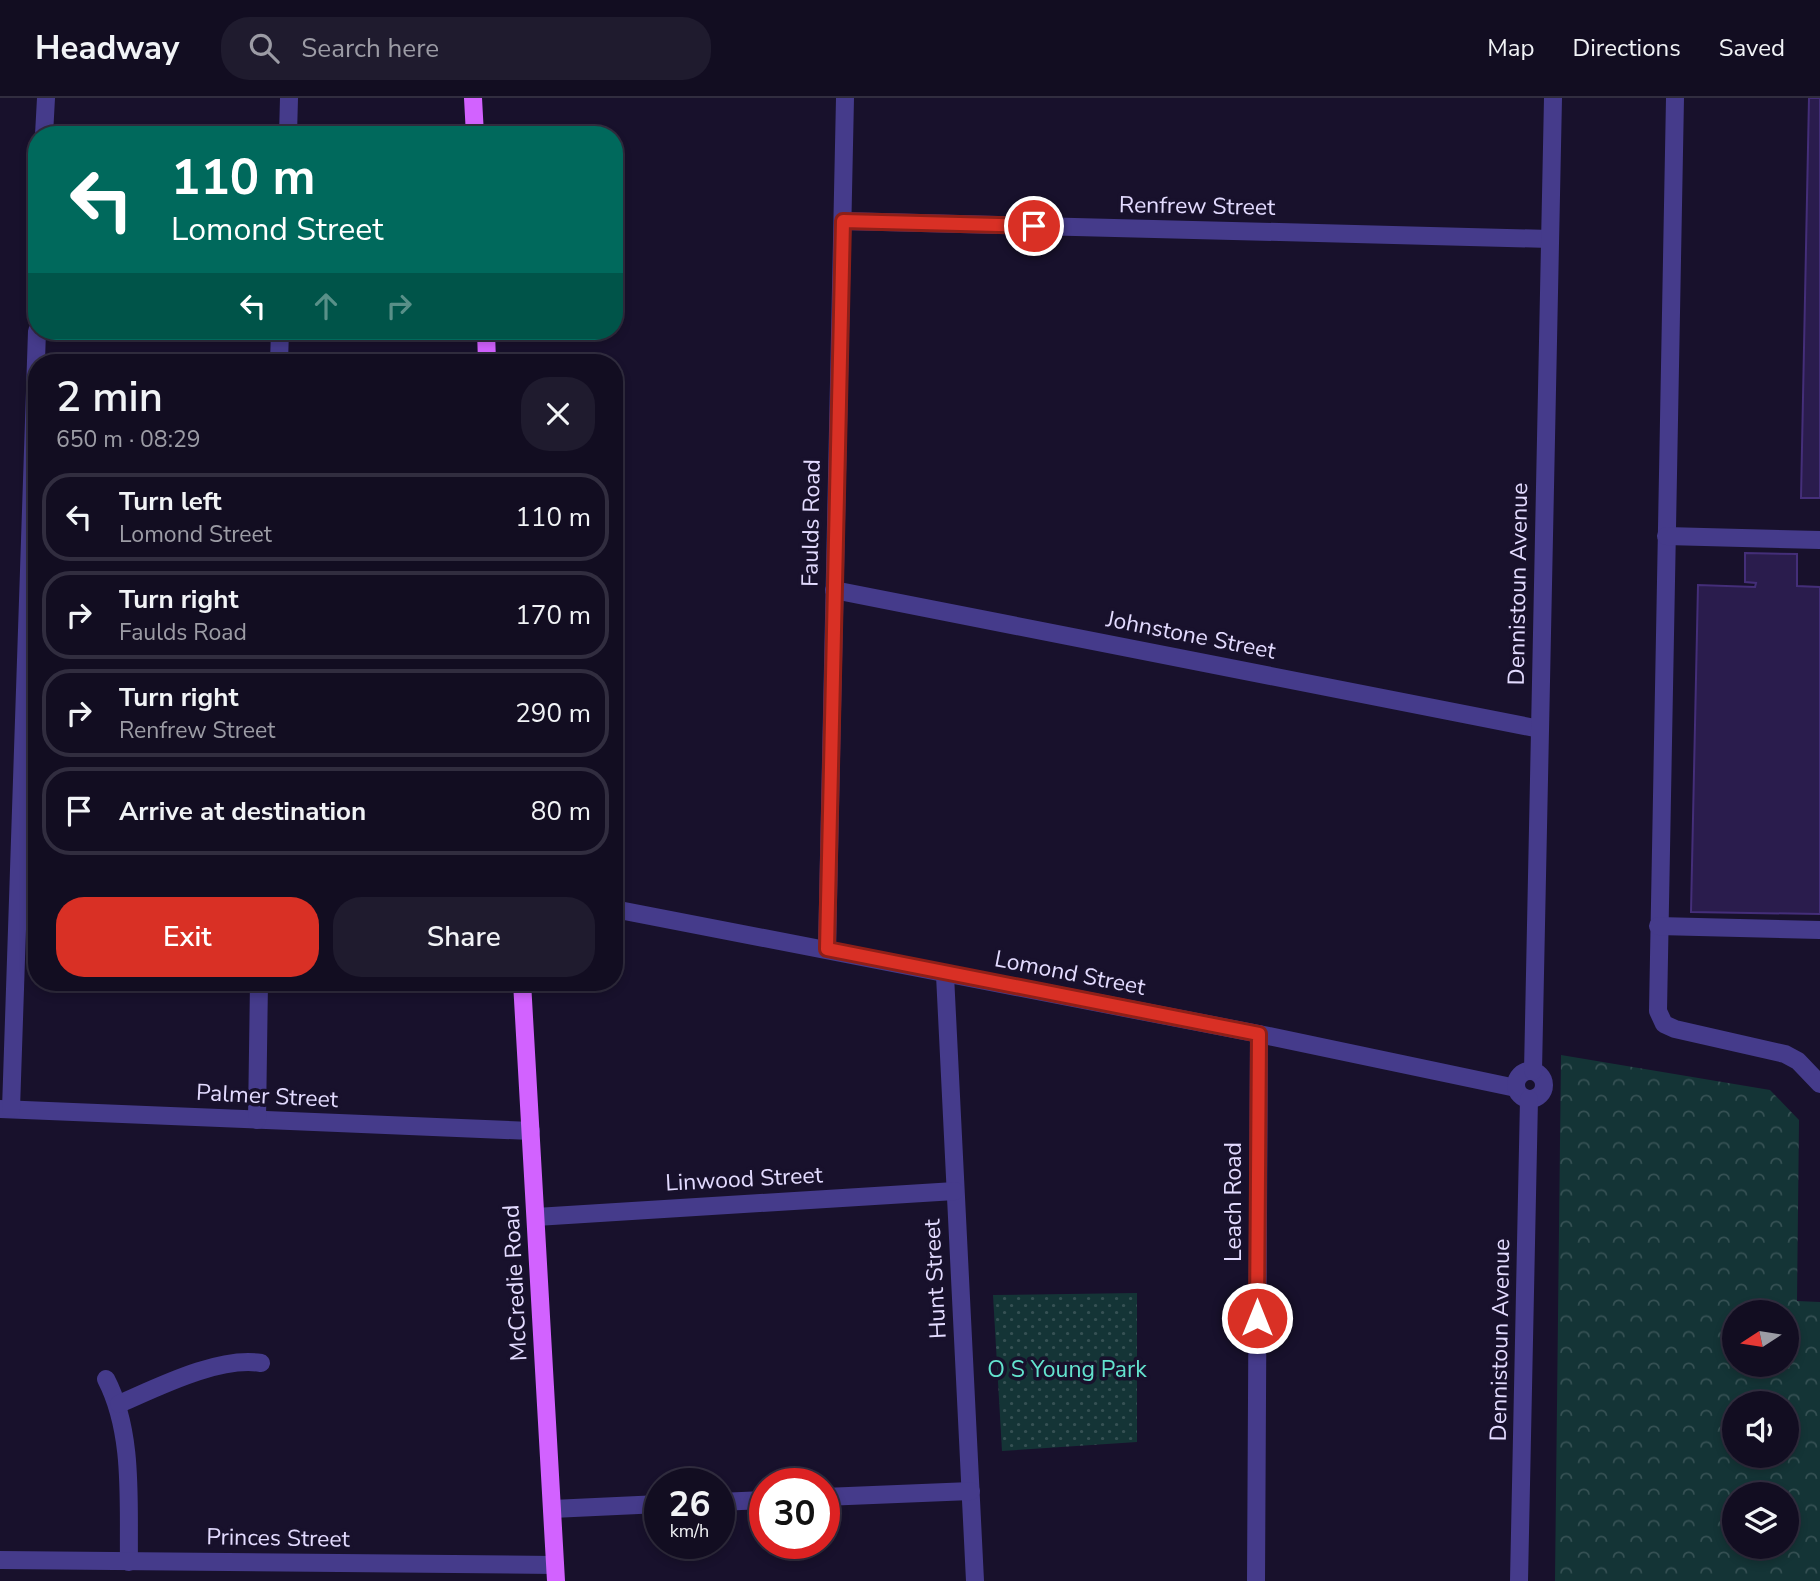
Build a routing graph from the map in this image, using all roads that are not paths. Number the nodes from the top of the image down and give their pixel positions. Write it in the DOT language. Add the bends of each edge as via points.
graph roads {
  1 [pos="46,98"];
  2 [pos="289,98"];
  3 [pos="473,98"];
  4 [pos="845,98"];
  5 [pos="1553,98"];
  6 [pos="1675,98"];
  7 [pos="44,126"];
  8 [pos="288,126"];
  9 [pos="475,126"];
  10 [pos="843,221"];
  11 [pos="1549,239"];
  12 [pos="1666,536"];
  13 [pos="1820,540"];
  14 [pos="28,550"];
  15 [pos="834,590"];
  16 [pos="1540,729"];
  17 [pos="623,911"];
  18 [pos="1658,926"];
  19 [pos="1820,930"];
  20 [pos="827,949"];
  21 [pos="944,975"];
  22 [pos="259,991"];
  23 [pos="523,991"];
  24 [pos="1259,1034"];
  25 [pos="1820,1084"];
  26 [pos="1523,1094"];
  27 [pos="5,1109"];
  28 [pos="257,1120"];
  29 [pos="531,1131"];
  30 [pos="955,1191"];
  31 [pos="536,1217"];
  32 [pos="261,1363"];
  33 [pos="106,1379"];
  34 [pos="119,1404"];
  35 [pos="971,1491"];
  36 [pos="840,1496"];
  37 [pos="644,1505"];
  38 [pos="552,1509"];
  39 [pos="0,1560"];
  40 [pos="129,1562"];
  41 [pos="555,1573"];
  42 [pos="975,1581"];
  43 [pos="1256,1581"];
  44 [pos="1519,1581"];
  1 -- 7 [label="street"];
  2 -- 8 [label="street"];
  3 -- 9 [label="main road"];
  4 -- 10 [label="street, Faulds Road"];
  5 -- 11 [label="street, Dennistoun Avenue"];
  6 -- 12 [label="street"];
  10 -- 11 [label="street, Renfrew Street"];
  10 -- 15 [label="street, Faulds Road"];
  11 -- 16 [label="street, Dennistoun Avenue"];
  12 -- 13 [label="street"];
  12 -- 18 [label="street"];
  14 -- 27 [label="street"];
  15 -- 16 [label="street, Johnstone Street"];
  15 -- 20 [label="street, Faulds Road"];
  16 -- 26 [label="street, Dennistoun Avenue" via="1533,1071 1520,1075"];
  17 -- 20 [label="street, Lomond Street"];
  18 -- 19 [label="street"];
  18 -- 25 [label="street" via="1656,999 1664,1024 1785,1054"];
  20 -- 21 [label="street, Lomond Street"];
  21 -- 24 [label="street, Lomond Street"];
  21 -- 30 [label="street, Hunt Street"];
  22 -- 28 [label="street"];
  23 -- 29 [label="main road, McCredie Road"];
  24 -- 26 [label="street, Lomond Street"];
  24 -- 43 [label="street, Leach Road"];
  26 -- 44 [label="street, Dennistoun Avenue"];
  27 -- 28 [label="street, Palmer Street"];
  28 -- 29 [label="street, Palmer Street"];
  29 -- 31 [label="main road, McCredie Road"];
  30 -- 31 [label="street, Linwood Street"];
  30 -- 35 [label="street, Hunt Street"];
  31 -- 38 [label="main road, McCredie Road"];
  32 -- 34 [label="street" via="248,1361 186,1376"];
  33 -- 34 [label="street"];
  34 -- 40 [label="street"];
  35 -- 36 [label="street"];
  35 -- 42 [label="street, Hunt Street"];
  37 -- 38 [label="street"];
  38 -- 41 [label="main road, McCredie Road"];
  39 -- 40 [label="street, Princes Street"];
  40 -- 41 [label="street, Princes Street"];
}
